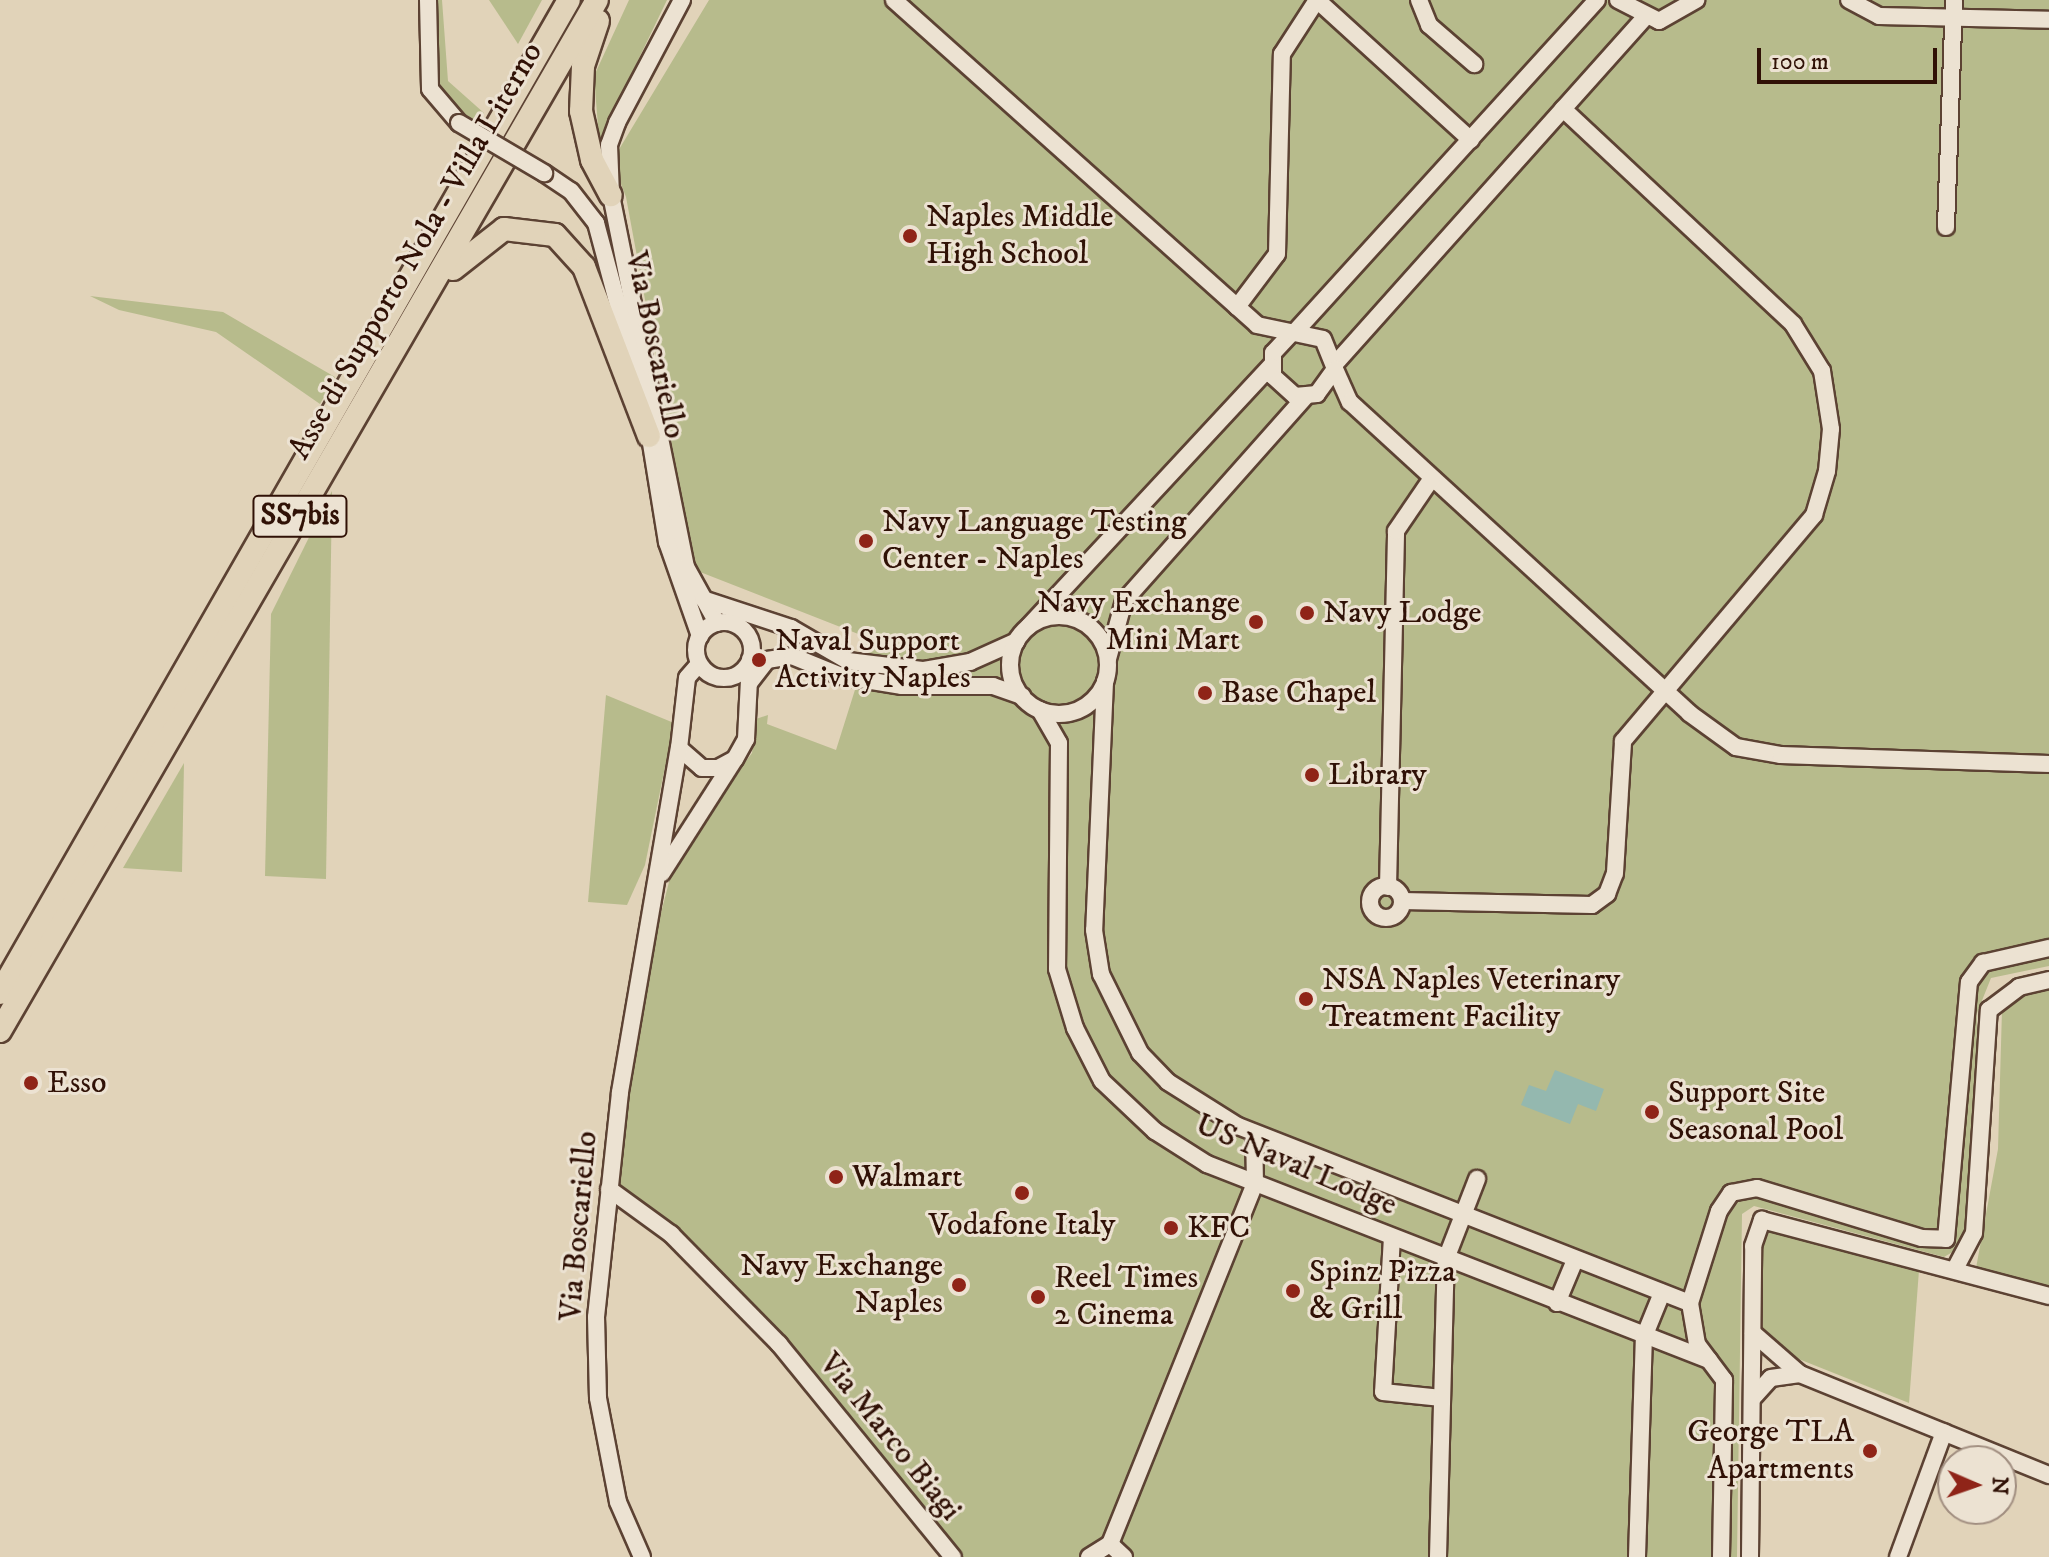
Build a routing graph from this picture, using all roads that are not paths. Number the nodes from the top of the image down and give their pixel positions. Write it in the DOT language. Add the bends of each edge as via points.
graph roads {
  1 [pos="428,0"];
  2 [pos="558,0"];
  3 [pos="569,0"];
  4 [pos="597,0"];
  5 [pos="607,0"];
  6 [pos="682,0"];
  7 [pos="894,0"];
  8 [pos="1317,0"];
  9 [pos="1419,0"];
  10 [pos="1597,0"];
  11 [pos="1618,0"];
  12 [pos="1696,0"];
  13 [pos="1849,0"];
  14 [pos="1954,0"];
  15 [pos="1953,18"];
  16 [pos="1644,19"];
  17 [pos="2049,20"];
  18 [pos="1474,64"];
  19 [pos="526,73"];
  20 [pos="1563,109"];
  21 [pos="1471,140"];
  22 [pos="611,195"];
  23 [pos="1946,227"];
  24 [pos="1237,307"];
  25 [pos="1257,325"];
  26 [pos="1292,334"];
  27 [pos="397,348"];
  28 [pos="1271,364"];
  29 [pos="1335,367"];
  30 [pos="1311,395"];
  31 [pos="1350,402"];
  32 [pos="649,436"];
  33 [pos="1432,478"];
  34 [pos="699,597"];
  35 [pos="760,620"];
  36 [pos="717,623"];
  37 [pos="1029,626"];
  38 [pos="745,633"];
  39 [pos="700,636"];
  40 [pos="1017,641"];
  41 [pos="750,659"];
  42 [pos="1108,659"];
  43 [pos="699,664"];
  44 [pos="750,682"];
  45 [pos="1105,682"];
  46 [pos="1664,690"];
  47 [pos="1022,696"];
  48 [pos="1040,710"];
  49 [pos="679,748"];
  50 [pos="735,759"];
  51 [pos="2049,764"];
  52 [pos="1388,887"];
  53 [pos="651,896"];
  54 [pos="1402,901"];
  55 [pos="2049,948"];
  56 [pos="2049,980"];
  57 [pos="0,993"];
  58 [pos="0,1031"];
  59 [pos="1254,1133"];
  60 [pos="1477,1179"];
  61 [pos="1255,1183"];
  62 [pos="609,1189"];
  63 [pos="1463,1215"];
  64 [pos="1392,1237"];
  65 [pos="1446,1259"];
  66 [pos="1575,1260"];
  67 [pos="1955,1269"];
  68 [pos="1662,1293"];
  69 [pos="2049,1296"];
  70 [pos="1557,1303"];
  71 [pos="1690,1303"];
  72 [pos="1753,1333"];
  73 [pos="1644,1337"];
  74 [pos="1767,1351"];
  75 [pos="1709,1360"];
  76 [pos="1753,1364"];
  77 [pos="1800,1374"];
  78 [pos="1771,1378"];
  79 [pos="1442,1398"];
  80 [pos="1752,1399"];
  81 [pos="1944,1432"];
  82 [pos="2049,1475"];
  83 [pos="1107,1550"];
  84 [pos="642,1557"];
  85 [pos="953,1557"];
  86 [pos="1089,1557"];
  87 [pos="1124,1557"];
  88 [pos="1438,1557"];
  89 [pos="1637,1557"];
  90 [pos="1721,1557"];
  91 [pos="1750,1557"];
  92 [pos="1898,1557"];
  1 -- 32 [label="street, Via Boscariello, bridge" via="430,89 459,123 544,173 588,210 605,245"];
  2 -- 19 [label="highway"];
  3 -- 19 [label="highway, Asse di Supporto Nola - Villa Literno / SS7bis"];
  4 -- 27 [label="highway, Asse di Supporto Nola - Villa Literno / SS7bis"];
  5 -- 22 [label="highway" via="583,66 581,111 592,160"];
  6 -- 22 [label="street, Via Boscariello" via="617,123 609,145"];
  7 -- 24 [label="street"];
  8 -- 21 [label="street"];
  8 -- 24 [label="street" via="1282,54 1277,254"];
  9 -- 18 [label="street" via="1429,25"];
  10 -- 21 [label="street"];
  11 -- 16 [label="street"];
  12 -- 16 [label="street" via="1674,18"];
  13 -- 15 [label="street" via="1879,16"];
  14 -- 15 [label="street"];
  15 -- 17 [label="street"];
  15 -- 23 [label="street"];
  16 -- 20 [label="street"];
  19 -- 57 [label="highway, Asse di Supporto Nola - Villa Literno / SS7bis"];
  20 -- 29 [label="street"];
  20 -- 46 [label="street" via="1793,324 1822,371 1831,429 1814,515"];
  21 -- 26 [label="street"];
  22 -- 34 [label="street, Via Boscariello"];
  24 -- 25 [label="street"];
  25 -- 26 [label="street"];
  25 -- 28 [label="street"];
  26 -- 28 [label="street"];
  26 -- 29 [label="street" via="1323,339"];
  27 -- 32 [label="highway" via="467,251 504,229 546,230 584,267"];
  27 -- 58 [label="highway, Asse di Supporto Nola - Villa Literno / SS7bis"];
  28 -- 30 [label="street" via="1278,385"];
  28 -- 37 [label="street"];
  29 -- 30 [label="street"];
  29 -- 31 [label="street"];
  30 -- 31 [label="street"];
  30 -- 42 [label="street" via="1124,601"];
  31 -- 33 [label="street"];
  32 -- 39 [label="street, Via Boscariello" via="667,542"];
  33 -- 46 [label="street"];
  33 -- 52 [label="street" via="1396,531"];
  34 -- 35 [label="street"];
  34 -- 36 [label="street, Via Boscariello"];
  35 -- 38 [label="street"];
  35 -- 40 [label="street" via="848,661 924,670 970,662"];
  36 -- 38 [label="street"];
  36 -- 39 [label="street"];
  37 -- 40 [label="street"];
  37 -- 42 [label="street" via="1071,617 1096,633"];
  38 -- 41 [label="street"];
  39 -- 43 [label="street"];
  40 -- 47 [label="street" via="1011,669"];
  41 -- 43 [label="street" via="724,678"];
  41 -- 44 [label="street, Via Boscariello"];
  42 -- 45 [label="street"];
  43 -- 49 [label="street, Via Boscariello" via="687,678"];
  44 -- 47 [label="street" via="767,660 792,656 841,676 902,686 993,686"];
  44 -- 50 [label="street, Via Boscariello" via="746,739"];
  45 -- 48 [label="street" via="1071,713"];
  45 -- 59 [label="street" via="1095,834 1101,974 1140,1053 1203,1107"];
  46 -- 51 [label="street" via="1736,747"];
  46 -- 54 [label="street" via="1618,753 1615,873 1607,894 1592,905"];
  47 -- 48 [label="street"];
  48 -- 61 [label="street, US Naval Lodge" via="1059,743 1054,932 1075,1028 1102,1081 1155,1131"];
  49 -- 50 [label="street" via="702,768"];
  49 -- 53 [label="street, Via Boscariello"];
  50 -- 53 [label="street, Via Boscariello" via="673,848"];
  52 -- 54 [label="street"];
  52 -- 54 [label="street" via="1372,895 1374,913 1392,917"];
  53 -- 62 [label="street, Via Boscariello"];
  55 -- 71 [label="street" via="1983,963 1965,992 1961,1132 1946,1239 1742,1186 1719,1211"];
  56 -- 67 [label="street" via="2019,987 1989,1010 1974,1233"];
  59 -- 61 [label="street"];
  59 -- 63 [label="street"];
  60 -- 63 [label="street"];
  61 -- 64 [label="street, US Naval Lodge"];
  61 -- 83 [label="street"];
  62 -- 84 [label="street, Via Boscariello" via="596,1317 598,1398 618,1502"];
  62 -- 85 [label="street, Via Marco Biagi" via="671,1234 779,1344"];
  63 -- 65 [label="street"];
  63 -- 66 [label="street"];
  64 -- 65 [label="street, US Naval Lodge"];
  64 -- 79 [label="street" via="1383,1392"];
  65 -- 70 [label="street, US Naval Lodge"];
  65 -- 79 [label="street"];
  66 -- 68 [label="street"];
  66 -- 70 [label="street"];
  67 -- 69 [label="street"];
  67 -- 72 [label="street" via="1762,1220 1754,1230"];
  68 -- 71 [label="street"];
  68 -- 73 [label="street"];
  70 -- 73 [label="street, US Naval Lodge"];
  71 -- 75 [label="street" via="1697,1344"];
  72 -- 74 [label="street"];
  72 -- 76 [label="street"];
  73 -- 75 [label="street, US Naval Lodge"];
  73 -- 89 [label="street"];
  74 -- 76 [label="street"];
  74 -- 77 [label="street"];
  75 -- 90 [label="street" via="1724,1380"];
  76 -- 78 [label="street"];
  76 -- 80 [label="street"];
  77 -- 78 [label="street"];
  77 -- 81 [label="street"];
  78 -- 80 [label="street"];
  79 -- 88 [label="street"];
  80 -- 91 [label="street"];
  81 -- 82 [label="street"];
  81 -- 92 [label="street"];
  83 -- 86 [label="street"];
  83 -- 87 [label="street"];
}
